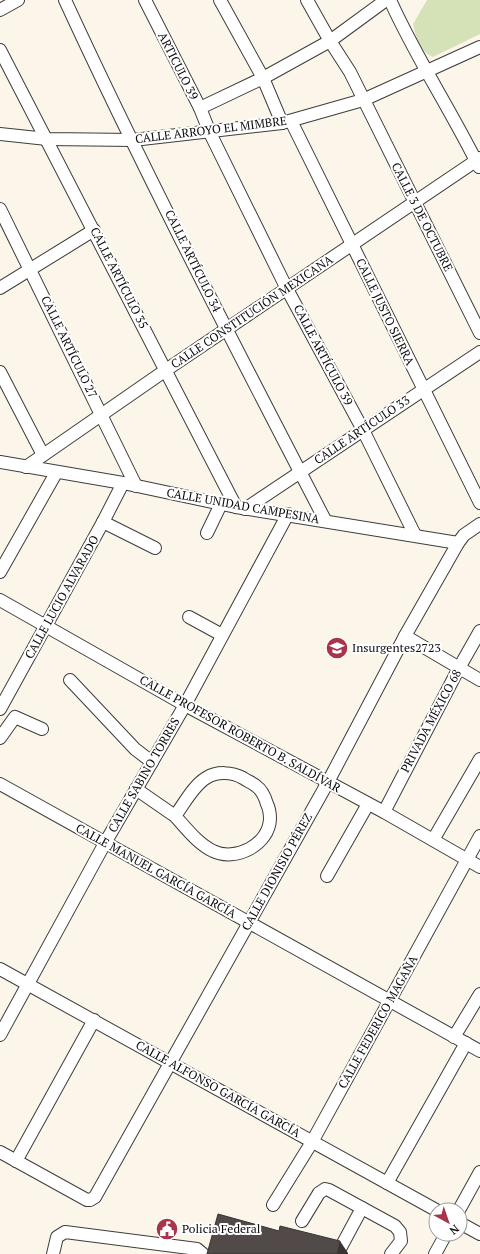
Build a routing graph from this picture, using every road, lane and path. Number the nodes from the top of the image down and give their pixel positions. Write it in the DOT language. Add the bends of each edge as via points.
graph roads {
  1 [pos="18,0"];
  2 [pos="65,0"];
  3 [pos="145,0"];
  4 [pos="220,0"];
  5 [pos="307,0"];
  6 [pos="386,0"];
  7 [pos="390,0"];
  8 [pos="0,10"];
  9 [pos="330,42"];
  10 [pos="480,47"];
  11 [pos="0,50"];
  12 [pos="429,72"];
  13 [pos="263,78"];
  14 [pos="363,100"];
  15 [pos="200,108"];
  16 [pos="286,122"];
  17 [pos="210,133"];
  18 [pos="0,134"];
  19 [pos="47,139"];
  20 [pos="133,140"];
  21 [pos="479,162"];
  22 [pos="414,203"];
  23 [pos="0,209"];
  24 [pos="94,230"];
  25 [pos="352,245"];
  26 [pos="30,269"];
  27 [pos="0,288"];
  28 [pos="287,289"];
  29 [pos="226,329"];
  30 [pos="480,334"];
  31 [pos="480,352"];
  32 [pos="166,370"];
  33 [pos="0,372"];
  34 [pos="423,390"];
  35 [pos="102,414"];
  36 [pos="363,430"];
  37 [pos="43,455"];
  38 [pos="0,462"];
  39 [pos="26,467"];
  40 [pos="300,472"];
  41 [pos="56,473"];
  42 [pos="123,483"];
  43 [pos="136,486"];
  44 [pos="480,503"];
  45 [pos="221,504"];
  46 [pos="241,508"];
  47 [pos="288,514"];
  48 [pos="325,520"];
  49 [pos="104,522"];
  50 [pos="480,524"];
  51 [pos="207,533"];
  52 [pos="415,535"];
  53 [pos="458,543"];
  54 [pos="155,548"];
  55 [pos="0,572"];
  56 [pos="0,600"];
  57 [pos="189,617"];
  58 [pos="46,625"];
  59 [pos="480,631"];
  60 [pos="222,635"];
  61 [pos="405,636"];
  62 [pos="459,668"];
  63 [pos="70,680"];
  64 [pos="480,680"];
  65 [pos="5,688"];
  66 [pos="185,705"];
  67 [pos="0,710"];
  68 [pos="42,729"];
  69 [pos="0,738"];
  70 [pos="480,758"];
  71 [pos="152,762"];
  72 [pos="328,782"];
  73 [pos="0,784"];
  74 [pos="136,789"];
  75 [pos="368,804"];
  76 [pos="384,812"];
  77 [pos="175,816"];
  78 [pos="480,836"];
  79 [pos="433,840"];
  80 [pos="105,843"];
  81 [pos="467,860"];
  82 [pos="480,867"];
  83 [pos="327,876"];
  84 [pos="248,922"];
  85 [pos="0,969"];
  86 [pos="27,984"];
  87 [pos="480,994"];
  88 [pos="390,1001"];
  89 [pos="94,1020"];
  90 [pos="0,1034"];
  91 [pos="454,1037"];
  92 [pos="466,1043"];
  93 [pos="480,1051"];
  94 [pos="171,1063"];
  95 [pos="312,1142"];
  96 [pos="0,1152"];
  97 [pos="16,1161"];
  98 [pos="480,1172"];
  99 [pos="387,1183"];
  100 [pos="463,1202"];
  101 [pos="273,1205"];
  102 [pos="428,1206"];
  103 [pos="362,1208"];
  104 [pos="302,1221"];
  105 [pos="468,1227"];
  106 [pos="480,1234"];
  107 [pos="442,1242"];
  108 [pos="341,1247"];
  109 [pos="146,1248"];
  110 [pos="53,1254"];
  111 [pos="203,1254"];
  112 [pos="391,1254"];
  113 [pos="435,1254"];
  1 -- 8 [label="street"];
  2 -- 20 [label="street, CALLE ARTÍCULO 34"];
  3 -- 15 [label="street, ARTICULO 39"];
  4 -- 13 [label="street, CALLE JUSTO SIERRA"];
  5 -- 9 [label="street"];
  6 -- 9 [label="street, CALLE ARROYO EL MIMBRE"];
  7 -- 12 [label="street" via="408,39"];
  9 -- 13 [label="street, CALLE ARROYO EL MIMBRE"];
  9 -- 14 [label="street, CALLE 3 DE OCTUBRE" via="350,72"];
  10 -- 12 [label="street, CALLE ARROYO EL MIMBRE"];
  11 -- 19 [label="street, CALLE ARTÍCULO 35"];
  12 -- 14 [label="street, CALLE ARROYO EL MIMBRE"];
  12 -- 21 [label="street"];
  13 -- 15 [label="street, CALLE ARROYO EL MIMBRE"];
  13 -- 16 [label="street, CALLE JUSTO SIERRA"];
  14 -- 16 [label="street, CALLE ARROYO EL MIMBRE"];
  14 -- 22 [label="street, CALLE 3 DE OCTUBRE"];
  15 -- 17 [label="street, ARTICULO 39"];
  16 -- 17 [label="street, CALLE ARROYO EL MIMBRE"];
  16 -- 25 [label="street, CALLE JUSTO SIERRA"];
  17 -- 20 [label="street, CALLE ARROYO EL MIMBRE"];
  17 -- 28 [label="street, CALLE ARTÍCULO 39"];
  18 -- 19 [label="street, CALLE ARROYO EL MIMBRE"];
  19 -- 20 [label="street, CALLE ARROYO EL MIMBRE"];
  19 -- 24 [label="street, CALLE ARTÍCULO 35"];
  20 -- 29 [label="street, CALLE ARTÍCULO 34"];
  21 -- 22 [label="street, CALLE CONSTITUCIÓN MEXICANA"];
  22 -- 25 [label="street, CALLE CONSTITUCIÓN MEXICANA"];
  22 -- 30 [label="street, CALLE 3 DE OCTUBRE"];
  23 -- 26 [label="street, CALLE ARTÍCULO 27"];
  24 -- 26 [label="street"];
  24 -- 32 [label="street, CALLE ARTÍCULO 35"];
  25 -- 28 [label="street, CALLE CONSTITUCIÓN MEXICANA"];
  25 -- 34 [label="street, CALLE JUSTO SIERRA"];
  26 -- 27 [label="street"];
  26 -- 35 [label="street, CALLE ARTÍCULO 27"];
  28 -- 29 [label="street, CALLE CONSTITUCIÓN MEXICANA"];
  28 -- 36 [label="street, CALLE ARTÍCULO 39"];
  29 -- 32 [label="street, CALLE CONSTITUCIÓN MEXICANA"];
  29 -- 40 [label="street, CALLE ARTÍCULO 34"];
  31 -- 34 [label="street, CALLE ARTÍCULO 33"];
  32 -- 35 [label="street, CALLE CONSTITUCIÓN MEXICANA"];
  32 -- 46 [label="street, CALLE ARTÍCULO 35"];
  33 -- 37 [label="street"];
  34 -- 36 [label="street, CALLE ARTÍCULO 33"];
  34 -- 44 [label="street, CALLE JUSTO SIERRA"];
  35 -- 37 [label="street, CALLE CONSTITUCIÓN MEXICANA"];
  35 -- 43 [label="street, CALLE ARTÍCULO 27"];
  36 -- 40 [label="street, CALLE ARTÍCULO 33"];
  36 -- 52 [label="street, CALLE ARTÍCULO 39"];
  37 -- 39 [label="street, CALLE CONSTITUCIÓN MEXICANA"];
  38 -- 39 [label="street, CALLE UNIDAD CAMPESINA"];
  39 -- 41 [label="street, CALLE UNIDAD CAMPESINA"];
  40 -- 46 [label="street, CALLE ARTÍCULO 33"];
  40 -- 48 [label="street, CALLE ARTÍCULO 34"];
  41 -- 42 [label="street, CALLE UNIDAD CAMPESINA"];
  41 -- 55 [label="street"];
  42 -- 43 [label="street, CALLE UNIDAD CAMPESINA"];
  42 -- 49 [label="street, CALLE LUCIO ALVARADO"];
  43 -- 45 [label="street, CALLE UNIDAD CAMPESINA"];
  45 -- 46 [label="street, CALLE UNIDAD CAMPESINA"];
  45 -- 51 [label="street"];
  46 -- 47 [label="street, CALLE UNIDAD CAMPESINA"];
  47 -- 48 [label="street, CALLE UNIDAD CAMPESINA"];
  47 -- 60 [label="street, CALLE SABINO TORRES"];
  48 -- 52 [label="street, CALLE UNIDAD CAMPESINA"];
  49 -- 54 [label="street"];
  49 -- 58 [label="street, CALLE LUCIO ALVARADO"];
  50 -- 53 [label="street" via="464,534"];
  52 -- 53 [label="street, CALLE UNIDAD CAMPESINA"];
  53 -- 61 [label="street, CALLE DIONISIO PÉREZ"];
  56 -- 58 [label="street, CALLE PROFESOR ROBERTO B. SALDÍVAR"];
  57 -- 60 [label="street"];
  58 -- 65 [label="street, CALLE LUCIO ALVARADO"];
  58 -- 66 [label="street, CALLE PROFESOR ROBERTO B. SALDÍVAR"];
  59 -- 62 [label="street, PRIVADA MÉXICO 68"];
  60 -- 66 [label="street, CALLE SABINO TORRES"];
  61 -- 62 [label="street"];
  61 -- 72 [label="street, CALLE DIONISIO PÉREZ"];
  62 -- 64 [label="street"];
  62 -- 76 [label="street, PRIVADA MÉXICO 68"];
  63 -- 71 [label="street" via="135,749"];
  65 -- 67 [label="street, CALLE LUCIO ALVARADO"];
  66 -- 71 [label="street, CALLE SABINO TORRES"];
  66 -- 72 [label="street, CALLE PROFESOR ROBERTO B. SALDÍVAR"];
  68 -- 69 [label="street" via="16,717"];
  70 -- 79 [label="street"];
  71 -- 74 [label="street, CALLE SABINO TORRES"];
  72 -- 75 [label="street, CALLE PROFESOR ROBERTO B. SALDÍVAR"];
  72 -- 84 [label="street, CALLE DIONISIO PÉREZ"];
  73 -- 80 [label="street, CALLE MANUEL GARCÍA GARCÍA"];
  74 -- 77 [label="street"];
  74 -- 80 [label="street, CALLE SABINO TORRES"];
  75 -- 76 [label="street, CALLE PROFESOR ROBERTO B. SALDÍVAR"];
  75 -- 83 [label="street"];
  76 -- 79 [label="street, CALLE PROFESOR ROBERTO B. SALDÍVAR"];
  77 -- 77 [label="street" via="202,844 224,854 239,853 253,847 262,840 270,819 265,796 257,786 236,774 228,773 206,778"];
  78 -- 81 [label="street, CALLE FEDERICO MAGAÑA"];
  79 -- 81 [label="street, CALLE PROFESOR ROBERTO B. SALDÍVAR"];
  80 -- 84 [label="street, CALLE MANUEL GARCÍA GARCÍA"];
  80 -- 86 [label="street, CALLE SABINO TORRES"];
  81 -- 82 [label="street, CALLE PROFESOR ROBERTO B. SALDÍVAR"];
  81 -- 88 [label="street, CALLE FEDERICO MAGAÑA"];
  84 -- 88 [label="street, CALLE MANUEL GARCÍA GARCÍA"];
  84 -- 94 [label="street, CALLE DIONISIO PÉREZ"];
  85 -- 86 [label="street, CALLE ALFONSO GARCÍA GARCÍA"];
  86 -- 89 [label="street, CALLE ALFONSO GARCÍA GARCÍA"];
  86 -- 90 [label="street, CALLE SABINO TORRES"];
  87 -- 91 [label="street"];
  88 -- 91 [label="street, CALLE MANUEL GARCÍA GARCÍA"];
  88 -- 95 [label="street, CALLE FEDERICO MAGAÑA"];
  89 -- 94 [label="street, CALLE ALFONSO GARCÍA GARCÍA"];
  89 -- 97 [label="street"];
  91 -- 92 [label="street, CALLE MANUEL GARCÍA GARCÍA"];
  92 -- 93 [label="street, CALLE MANUEL GARCÍA GARCÍA"];
  92 -- 99 [label="street"];
  94 -- 95 [label="street, CALLE ALFONSO GARCÍA GARCÍA"];
  94 -- 97 [label="street, CALLE DIONISIO PÉREZ" via="93,1199 87,1200"];
  95 -- 99 [label="street, CALLE ALFONSO GARCÍA GARCÍA"];
  95 -- 101 [label="street, CALLE FEDERICO MAGAÑA"];
  96 -- 97 [label="street"];
  98 -- 100 [label="street"];
  99 -- 102 [label="street, CALLE ALFONSO GARCÍA GARCÍA"];
  103 -- 104 [label="street" via="326,1189 319,1193"];
  103 -- 108 [label="street"];
  103 -- 112 [label="street" via="395,1226 400,1232 401,1241"];
  105 -- 106 [label="street"];
  107 -- 113 [label="street"];
  109 -- 110 [label="street" via="66,1232 57,1237"];
  109 -- 111 [label="street" via="197,1249"];
}
